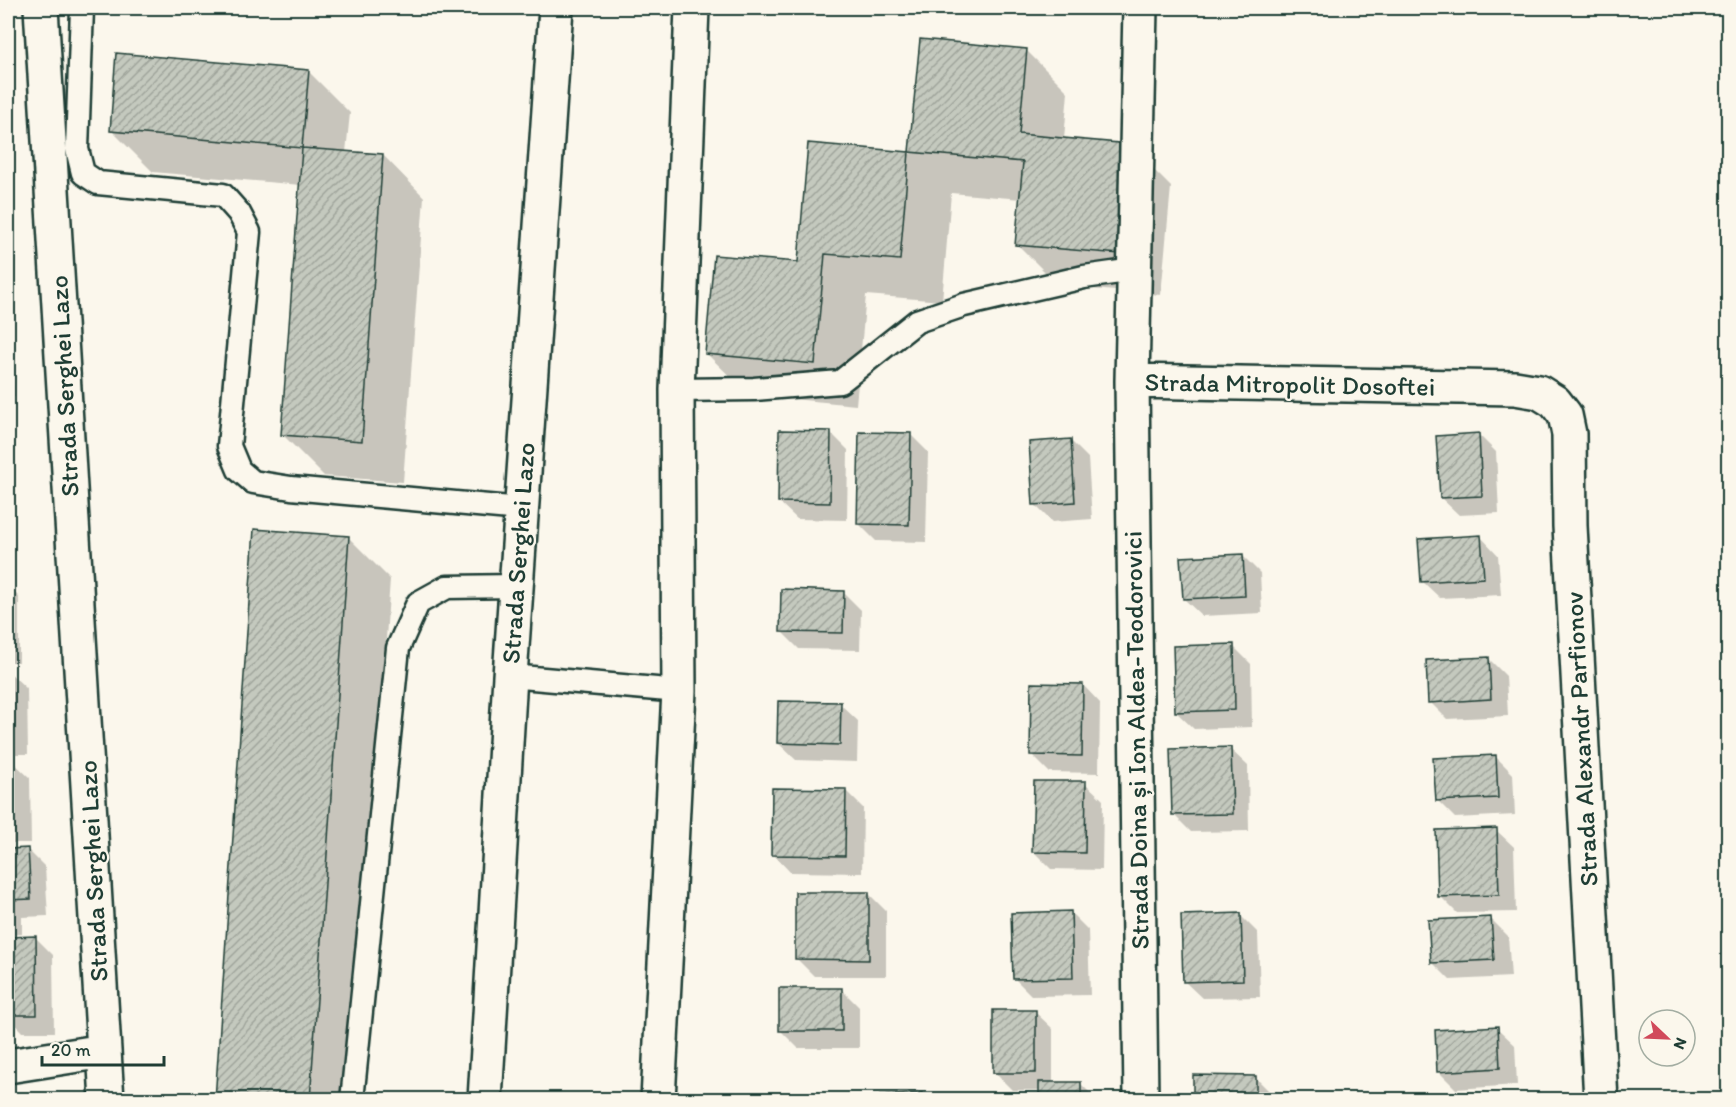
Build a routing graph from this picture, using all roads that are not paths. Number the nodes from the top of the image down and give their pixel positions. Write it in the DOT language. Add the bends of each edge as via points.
graph roads {
  1 [pos="41,8"];
  2 [pos="82,8"];
  3 [pos="556,8"];
  4 [pos="692,8"];
  5 [pos="1140,8"];
  6 [pos="1134,270"];
  7 [pos="1132,381"];
  8 [pos="677,390"];
  9 [pos="1539,392"];
  10 [pos="521,509"];
  11 [pos="516,586"];
  12 [pos="510,676"];
  13 [pos="679,691"];
  14 [pos="104,1051"];
  15 [pos="8,1066"];
  16 [pos="107,1100"];
  17 [pos="352,1100"];
  18 [pos="485,1100"];
  19 [pos="658,1100"];
  20 [pos="1141,1100"];
  21 [pos="1601,1100"];
  1 -- 14 [label="street, Strada Serghei Lazo"];
  2 -- 10 [label="lane" via="77,149 83,173 98,183 223,195 249,232 229,446 239,470 254,482 291,488"];
  3 -- 10 [label="street, Strada Serghei Lazo"];
  4 -- 8 [label="street"];
  5 -- 6 [label="street, Strada Mitropolit Dosoftei"];
  6 -- 7 [label="street, Strada Mitropolit Dosoftei"];
  6 -- 8 [label="lane" via="1040,287 917,321 840,382"];
  7 -- 9 [label="street, Strada Mitropolit Dosoftei" via="1515,388"];
  7 -- 20 [label="street, Strada Doina și Ion Aldea-Teodorovici"];
  8 -- 13 [label="street"];
  9 -- 21 [label="street, Strada Alexandr Parfionov" via="1555,402 1565,415 1569,434 1570,526"];
  10 -- 11 [label="street, Strada Serghei Lazo"];
  11 -- 12 [label="street, Strada Serghei Lazo"];
  11 -- 17 [label="lane" via="447,587 418,603 398,648"];
  12 -- 13 [label="lane"];
  12 -- 18 [label="street, Strada Serghei Lazo"];
  13 -- 19 [label="street"];
  14 -- 15 [label="street"];
  14 -- 16 [label="street, Strada Serghei Lazo"];
}
